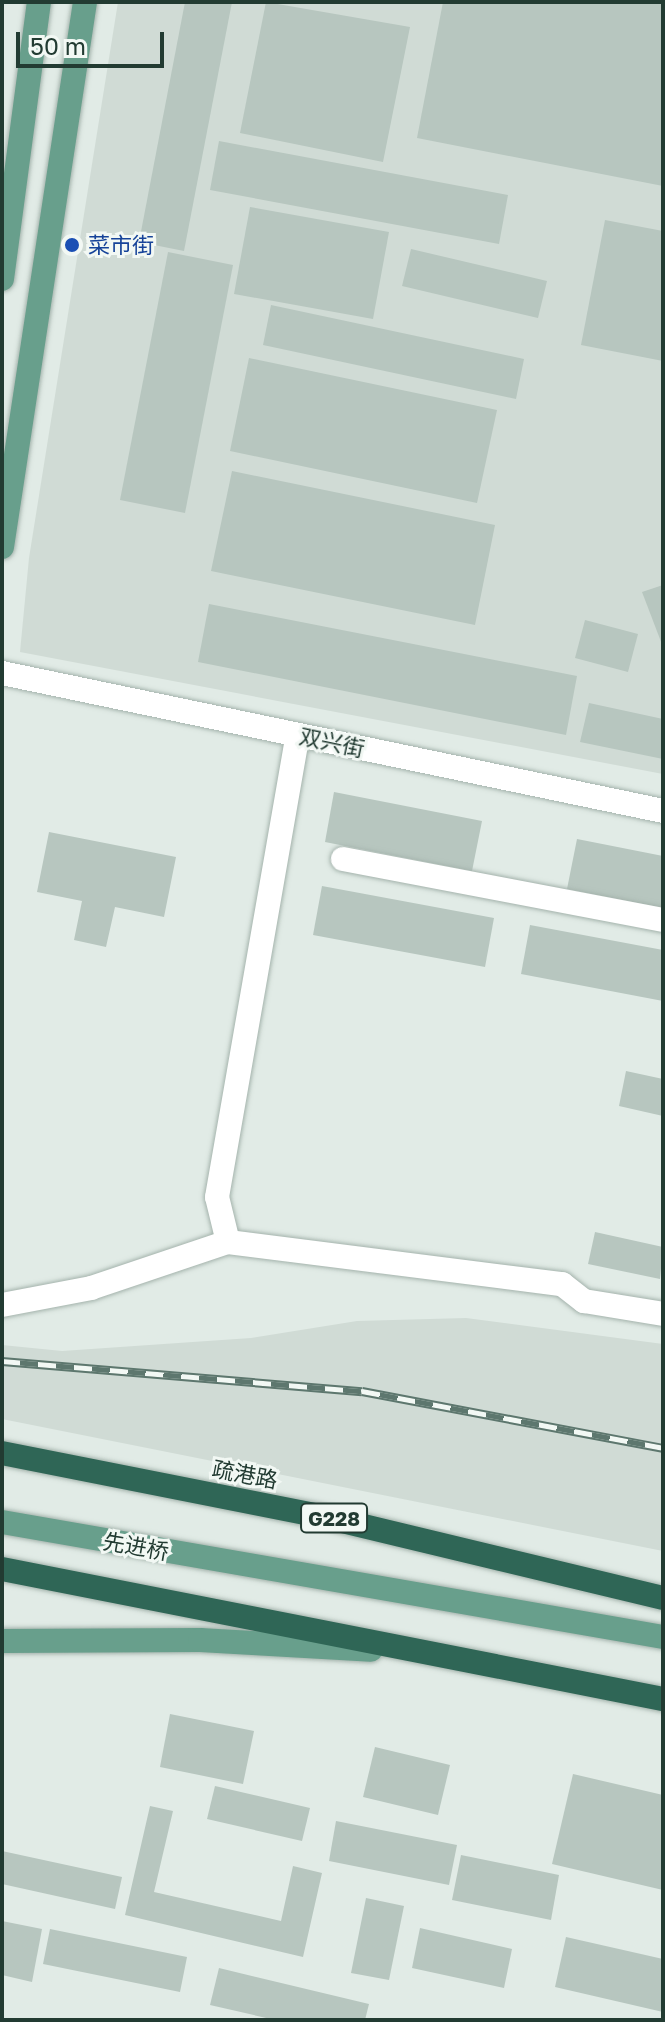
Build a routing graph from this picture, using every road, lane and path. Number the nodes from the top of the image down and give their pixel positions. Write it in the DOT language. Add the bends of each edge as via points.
graph roads {
  1 [pos="39,2"];
  2 [pos="85,2"];
  3 [pos="2,279"];
  4 [pos="2,547"];
  5 [pos="2,673"];
  6 [pos="298,735"];
  7 [pos="663,811"];
  8 [pos="343,859"];
  9 [pos="663,920"];
  10 [pos="228,1242"];
  11 [pos="2,1305"];
  12 [pos="663,1314"];
  13 [pos="2,1453"];
  14 [pos="2,1522"];
  15 [pos="2,1569"];
  16 [pos="663,1598"];
  17 [pos="663,1637"];
  18 [pos="2,1641"];
  19 [pos="433,1654"];
  20 [pos="663,1699"];
  1 -- 3 [label="main road"];
  2 -- 4 [label="main road"];
  5 -- 6 [label="street, 双兴街"];
  6 -- 7 [label="street, 双兴街"];
  6 -- 10 [label="street" via="217,1197"];
  8 -- 9 [label="street"];
  10 -- 11 [label="street" via="91,1288"];
  10 -- 12 [label="street" via="562,1284 584,1301"];
  13 -- 16 [label="highway, 疏港路 / G228" via="330,1518"];
  14 -- 17 [label="main road, 先进桥"];
  15 -- 19 [label="highway"];
  18 -- 19 [label="main road" via="108,1639"];
  19 -- 20 [label="highway"];
}
